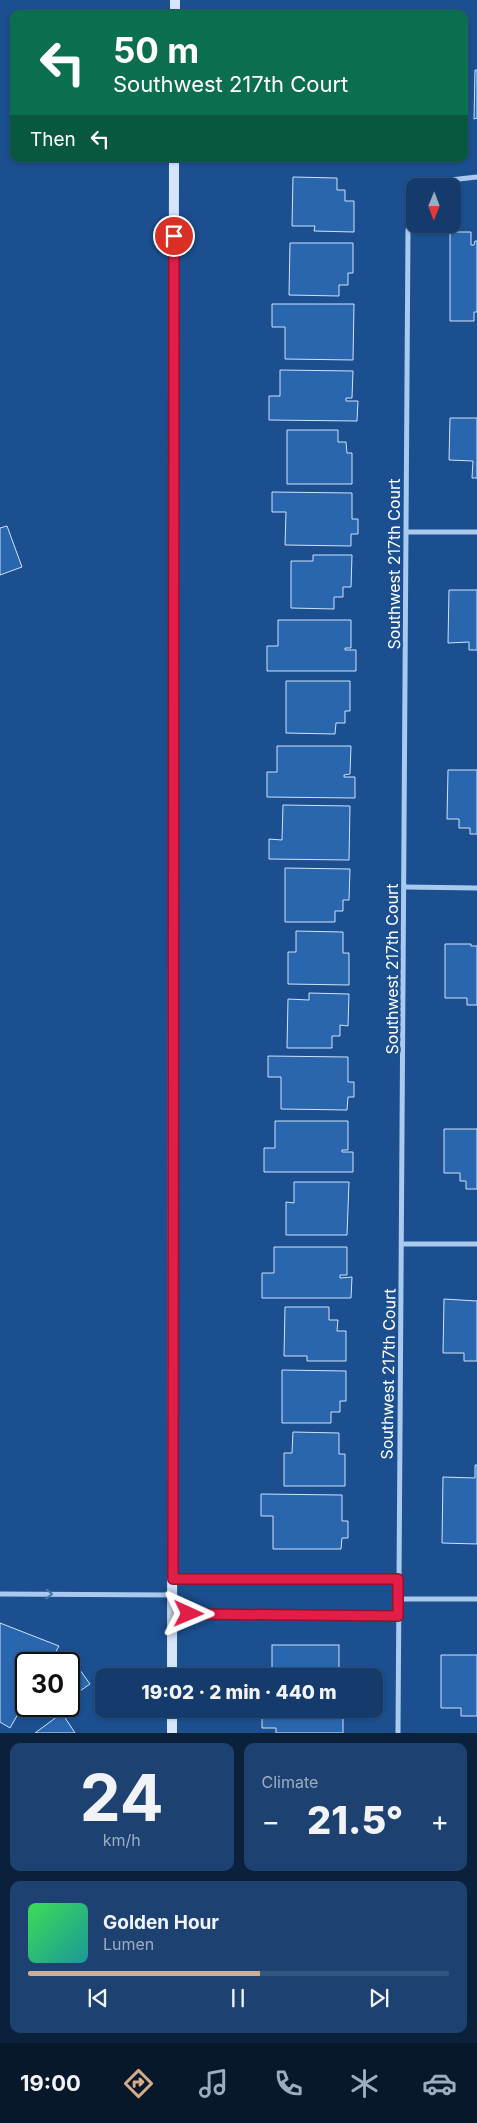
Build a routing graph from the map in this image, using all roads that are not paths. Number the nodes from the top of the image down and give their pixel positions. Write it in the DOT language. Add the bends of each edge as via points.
graph roads {
  1 [pos="174,162"];
  2 [pos="477,177"];
  3 [pos="461,179"];
  4 [pos="408,233"];
  5 [pos="407,532"];
  6 [pos="477,532"];
  7 [pos="405,887"];
  8 [pos="477,888"];
  9 [pos="402,1244"];
  10 [pos="477,1244"];
  11 [pos="173,1579"];
  12 [pos="398,1579"];
  13 [pos="0,1594"];
  14 [pos="173,1595"];
  15 [pos="398,1599"];
  16 [pos="477,1599"];
  17 [pos="173,1614"];
  18 [pos="398,1616"];
  19 [pos="172,1668"];
  20 [pos="172,1718"];
  21 [pos="172,1733"];
  22 [pos="398,1733"];
  1 -- 11 [label="street"];
  2 -- 3 [label="street"];
  4 -- 5 [label="street, Southwest 217th Court"];
  5 -- 6 [label="street"];
  5 -- 7 [label="street, Southwest 217th Court"];
  7 -- 8 [label="street"];
  7 -- 9 [label="street, Southwest 217th Court"];
  9 -- 10 [label="street"];
  9 -- 12 [label="street, Southwest 217th Court"];
  11 -- 12 [label="street"];
  11 -- 14 [label="street"];
  12 -- 15 [label="street, Southwest 217th Court"];
  13 -- 14 [label="street, one-way"];
  14 -- 17 [label="street"];
  15 -- 16 [label="street"];
  15 -- 18 [label="street, Southwest 217th Court"];
  17 -- 18 [label="street"];
  17 -- 19 [label="street"];
  18 -- 22 [label="street, Southwest 217th Court"];
  20 -- 21 [label="street"];
}
